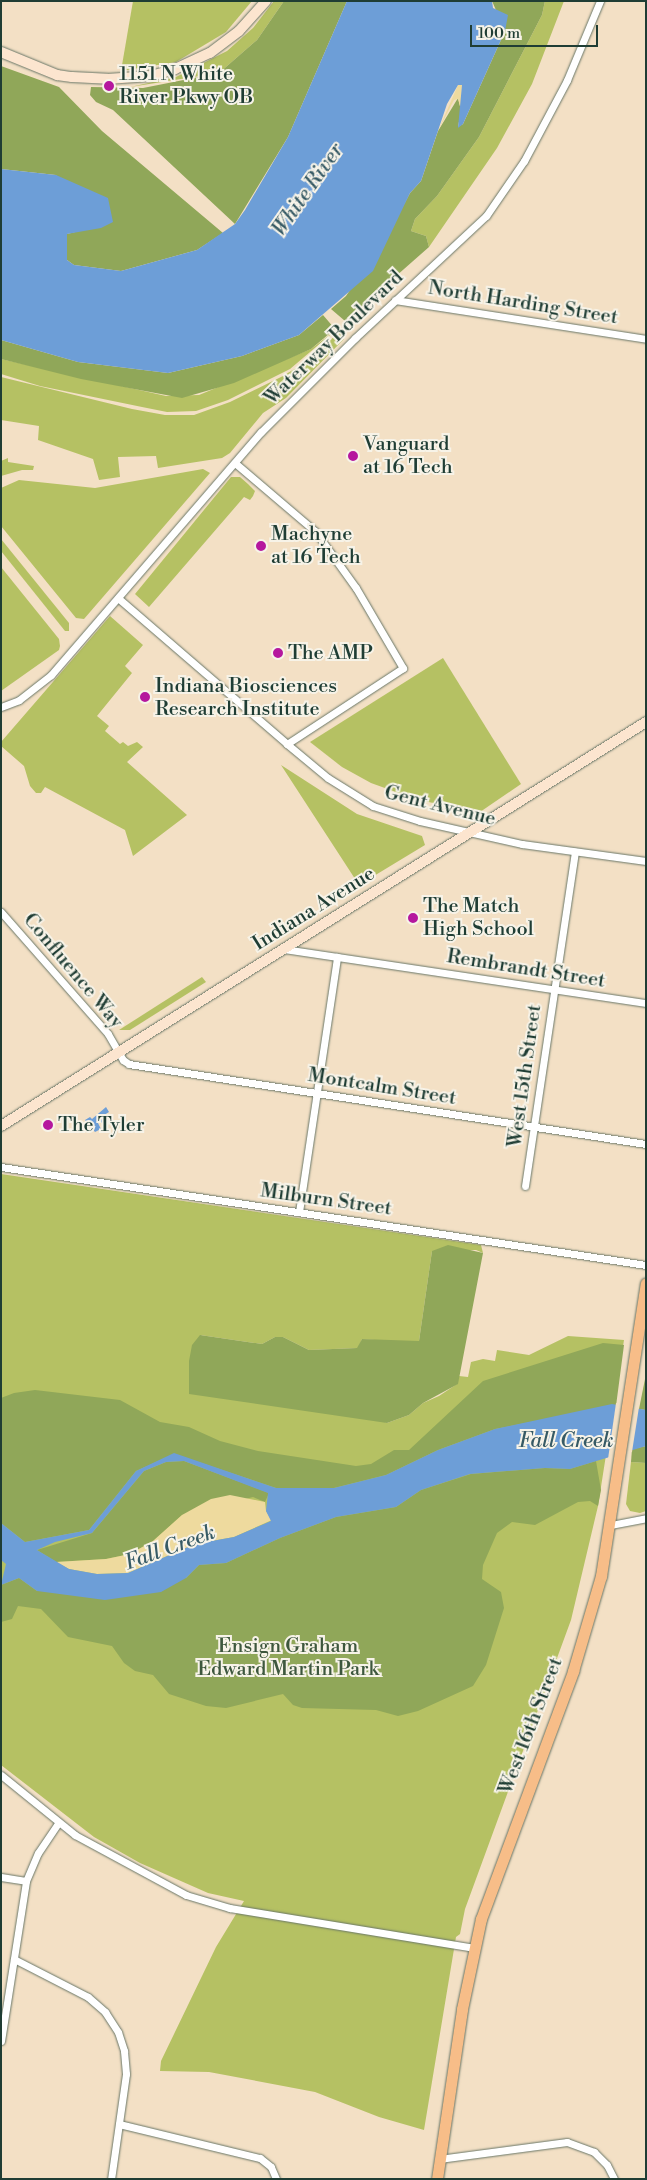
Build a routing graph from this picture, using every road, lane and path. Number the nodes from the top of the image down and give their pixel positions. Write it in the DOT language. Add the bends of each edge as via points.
graph roads {
  1 [pos="266,1"];
  2 [pos="600,1"];
  3 [pos="1,52"];
  4 [pos="395,300"];
  5 [pos="646,338"];
  6 [pos="235,463"];
  7 [pos="118,598"];
  8 [pos="1,707"];
  9 [pos="646,722"];
  10 [pos="287,744"];
  11 [pos="471,832"];
  12 [pos="574,852"];
  13 [pos="646,861"];
  14 [pos="1,912"];
  15 [pos="284,948"];
  16 [pos="337,957"];
  17 [pos="554,990"];
  18 [pos="646,1003"];
  19 [pos="118,1053"];
  20 [pos="317,1093"];
  21 [pos="1,1126"];
  22 [pos="534,1126"];
  23 [pos="646,1144"];
  24 [pos="1,1167"];
  25 [pos="525,1186"];
  26 [pos="299,1212"];
  27 [pos="646,1265"];
  28 [pos="646,1283"];
  29 [pos="646,1518"];
  30 [pos="611,1525"];
  31 [pos="1,1775"];
  32 [pos="58,1824"];
  33 [pos="1,1877"];
  34 [pos="26,1881"];
  35 [pos="473,1948"];
  36 [pos="14,1959"];
  37 [pos="1,2041"];
  38 [pos="119,2124"];
  39 [pos="439,2159"];
  40 [pos="111,2179"];
  41 [pos="276,2179"];
  42 [pos="437,2179"];
  43 [pos="614,2179"];
  1 -- 3 [label="main road" via="243,27 210,53 181,67 151,76 115,79 57,75"];
  2 -- 4 [label="street, Waterway Boulevard" via="567,80 505,192 469,234"];
  4 -- 5 [label="street, North Harding Street"];
  4 -- 6 [label="street, Waterway Boulevard" via="310,382"];
  6 -- 7 [label="street, Waterway Boulevard"];
  6 -- 10 [label="street" via="315,531 351,580 403,668"];
  7 -- 8 [label="street, Waterway Boulevard" via="51,674 19,700"];
  7 -- 10 [label="street, Gent Avenue"];
  9 -- 11 [label="main road, Indiana Avenue"];
  10 -- 11 [label="street, Gent Avenue" via="328,778 373,806"];
  11 -- 12 [label="street, Gent Avenue"];
  11 -- 15 [label="main road, Indiana Avenue"];
  12 -- 13 [label="street, Gent Avenue"];
  12 -- 17 [label="street, West 15th Street"];
  14 -- 19 [label="street, Confluence Way" via="108,1034"];
  15 -- 16 [label="street, Rembrandt Street"];
  15 -- 19 [label="main road, Indiana Avenue"];
  16 -- 17 [label="street, Rembrandt Street"];
  16 -- 20 [label="street"];
  17 -- 18 [label="street, Rembrandt Street"];
  17 -- 22 [label="street, West 15th Street"];
  19 -- 20 [label="street, Montcalm Street" via="129,1064"];
  19 -- 21 [label="main road, Indiana Avenue"];
  20 -- 22 [label="street, Montcalm Street"];
  20 -- 26 [label="street"];
  22 -- 23 [label="street, Montcalm Street"];
  22 -- 25 [label="street, West 15th Street"];
  24 -- 26 [label="street, Milburn Street"];
  26 -- 27 [label="street, Milburn Street"];
  28 -- 30 [label="main road, West 16th Street"];
  29 -- 30 [label="street"];
  30 -- 35 [label="main road, West 16th Street" via="595,1599 576,1661 492,1883"];
  31 -- 32 [label="street"];
  32 -- 34 [label="street" via="38,1853"];
  32 -- 35 [label="street" via="144,1874 207,1902"];
  33 -- 34 [label="street"];
  34 -- 36 [label="street"];
  35 -- 39 [label="main road, West 16th Street"];
  36 -- 37 [label="street"];
  36 -- 38 [label="street" via="84,1995 110,2019 126,2059"];
  38 -- 40 [label="street"];
  38 -- 41 [label="street" via="260,2158 271,2167"];
  39 -- 42 [label="main road, West 16th Street"];
  39 -- 43 [label="street" via="567,2142 594,2152"];
}
